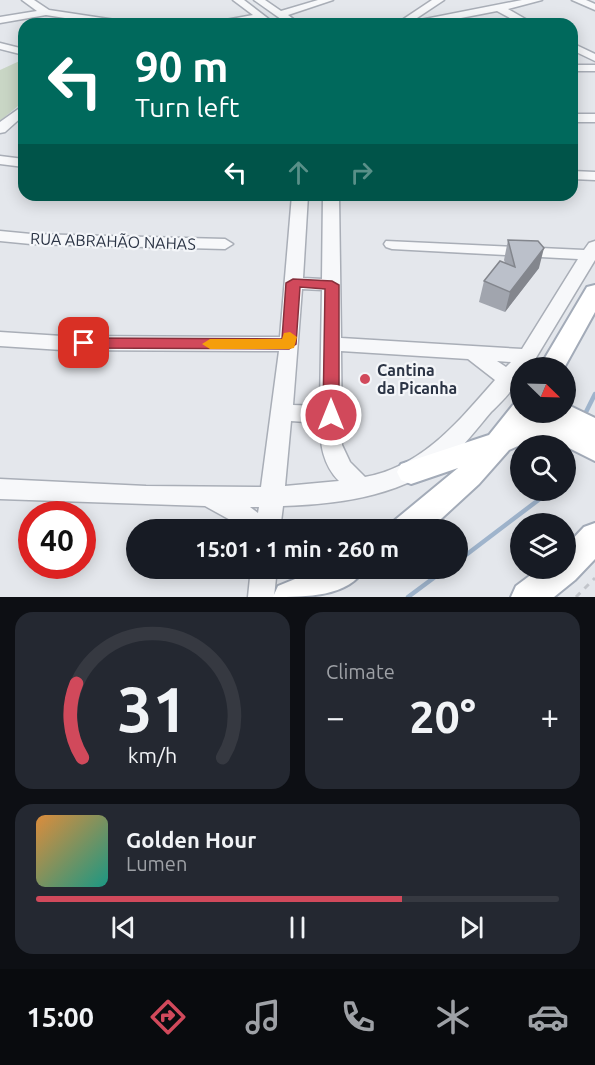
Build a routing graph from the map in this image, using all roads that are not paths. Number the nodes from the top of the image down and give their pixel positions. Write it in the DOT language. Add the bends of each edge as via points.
graph roads {
  1 [pos="27,0"];
  2 [pos="259,0"];
  3 [pos="328,0"];
  4 [pos="439,0"];
  5 [pos="537,0"];
  6 [pos="577,0"];
  7 [pos="240,2"];
  8 [pos="595,7"];
  9 [pos="499,8"];
  10 [pos="46,12"];
  11 [pos="280,14"];
  12 [pos="84,18"];
  13 [pos="262,18"];
  14 [pos="286,18"];
  15 [pos="410,18"];
  16 [pos="452,18"];
  17 [pos="518,18"];
  18 [pos="0,20"];
  19 [pos="0,46"];
  20 [pos="578,49"];
  21 [pos="18,50"];
  22 [pos="595,58"];
  23 [pos="578,68"];
  24 [pos="595,69"];
  25 [pos="18,113"];
  26 [pos="578,118"];
  27 [pos="595,118"];
  28 [pos="0,129"];
  29 [pos="0,160"];
  30 [pos="18,162"];
  31 [pos="578,175"];
  32 [pos="595,176"];
  33 [pos="300,201"];
  34 [pos="331,201"];
  35 [pos="0,236"];
  36 [pos="225,244"];
  37 [pos="392,244"];
  38 [pos="592,251"];
  39 [pos="293,283"];
  40 [pos="332,285"];
  41 [pos="595,292"];
  42 [pos="0,339"];
  43 [pos="289,344"];
  44 [pos="332,344"];
  45 [pos="468,350"];
  46 [pos="526,356"];
  47 [pos="558,357"];
  48 [pos="508,379"];
  49 [pos="282,413"];
  50 [pos="331,415"];
  51 [pos="514,423"];
  52 [pos="546,423"];
  53 [pos="562,423"];
  54 [pos="571,423"];
  55 [pos="595,430"];
  56 [pos="500,442"];
  57 [pos="595,450"];
  58 [pos="411,472"];
  59 [pos="361,488"];
  60 [pos="0,489"];
  61 [pos="207,496"];
  62 [pos="271,497"];
  63 [pos="246,519"];
  64 [pos="269,519"];
  65 [pos="419,519"];
  66 [pos="595,537"];
  67 [pos="263,579"];
  68 [pos="334,579"];
  69 [pos="261,597"];
  70 [pos="290,597"];
  71 [pos="528,597"];
  1 -- 10 [label="street"];
  2 -- 7 [label="street"];
  2 -- 11 [label="street"];
  3 -- 11 [label="street"];
  4 -- 15 [label="street"];
  5 -- 9 [label="street"];
  6 -- 8 [label="street"];
  7 -- 13 [label="street"];
  9 -- 16 [label="street"];
  9 -- 17 [label="street"];
  10 -- 12 [label="street"];
  10 -- 18 [label="street"];
  11 -- 14 [label="street"];
  19 -- 21 [label="street"];
  20 -- 22 [label="street"];
  23 -- 24 [label="street"];
  25 -- 28 [label="street"];
  26 -- 27 [label="street"];
  29 -- 30 [label="street"];
  31 -- 32 [label="street"];
  33 -- 39 [label="street"];
  34 -- 40 [label="street"];
  35 -- 36 [label="street, RUA ABRAHÃO NAHAS"];
  37 -- 38 [label="street"];
  38 -- 46 [label="street"];
  39 -- 40 [label="street"];
  39 -- 43 [label="street"];
  40 -- 44 [label="street"];
  41 -- 47 [label="main road"];
  42 -- 43 [label="street"];
  43 -- 49 [label="street"];
  44 -- 45 [label="street"];
  44 -- 50 [label="street"];
  45 -- 46 [label="street"];
  45 -- 48 [label="street"];
  46 -- 48 [label="street"];
  48 -- 58 [label="street" via="447,447"];
  49 -- 50 [label="street"];
  49 -- 62 [label="street"];
  50 -- 59 [label="street" via="335,456"];
  51 -- 56 [label="main road"];
  52 -- 56 [label="main road"];
  53 -- 57 [label="main road"];
  54 -- 55 [label="main road"];
  56 -- 58 [label="main road"];
  56 -- 65 [label="main road"];
  58 -- 59 [label="street"];
  59 -- 62 [label="street"];
  60 -- 61 [label="street"];
  61 -- 62 [label="street"];
  61 -- 63 [label="street"];
  62 -- 64 [label="street"];
  66 -- 71 [label="main road" via="564,570"];
  67 -- 69 [label="street"];
  68 -- 70 [label="main road"];
}
